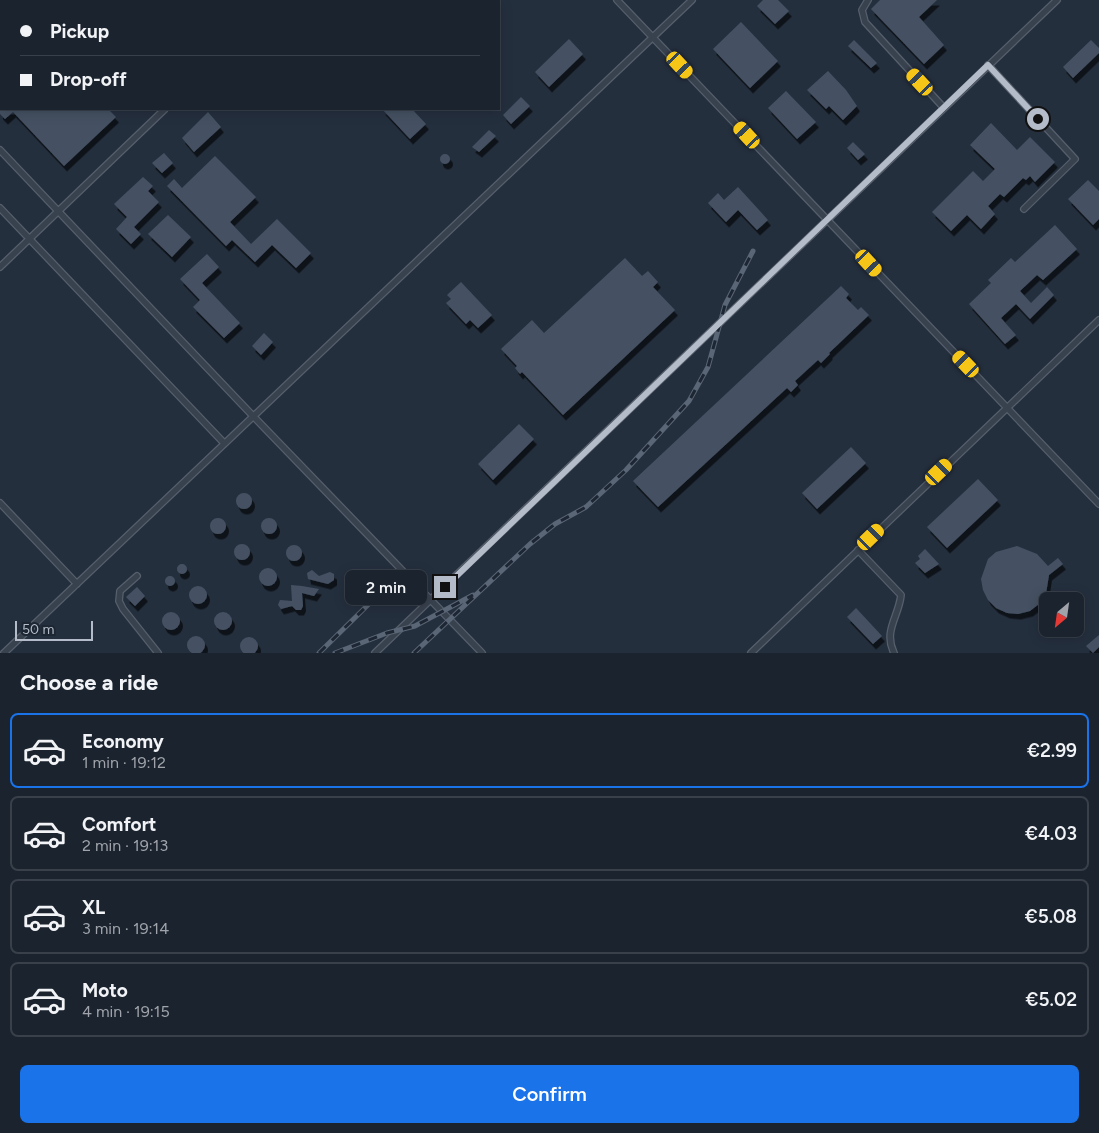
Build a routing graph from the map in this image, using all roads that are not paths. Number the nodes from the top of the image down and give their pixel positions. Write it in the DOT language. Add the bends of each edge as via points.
graph roads {
  1 [pos="617,0"];
  2 [pos="692,0"];
  3 [pos="868,0"];
  4 [pos="1046,0"];
  5 [pos="1057,0"];
  6 [pos="1051,5"];
  7 [pos="653,37"];
  8 [pos="988,65"];
  9 [pos="944,108"];
  10 [pos="164,110"];
  11 [pos="0,150"];
  12 [pos="0,208"];
  13 [pos="1024,209"];
  14 [pos="59,210"];
  15 [pos="828,220"];
  16 [pos="29,239"];
  17 [pos="0,267"];
  18 [pos="1099,320"];
  19 [pos="1007,408"];
  20 [pos="253,416"];
  21 [pos="224,444"];
  22 [pos="0,503"];
  23 [pos="1099,504"];
  24 [pos="858,550"];
  25 [pos="137,576"];
  26 [pos="77,584"];
  27 [pos="430,601"];
  28 [pos="4,653"];
  29 [pos="158,653"];
  30 [pos="375,653"];
  31 [pos="482,653"];
  32 [pos="751,653"];
  33 [pos="894,653"];
  1 -- 7 [label="lane"];
  2 -- 7 [label="lane"];
  3 -- 9 [label="lane" via="862,10 865,22"];
  4 -- 6 [label="lane"];
  5 -- 6 [label="lane"];
  6 -- 8 [label="lane"];
  7 -- 15 [label="lane"];
  7 -- 20 [label="lane"];
  8 -- 9 [label="lane"];
  8 -- 13 [label="lane" via="1075,158"];
  9 -- 15 [label="lane"];
  10 -- 14 [label="lane"];
  11 -- 14 [label="lane"];
  12 -- 16 [label="lane"];
  14 -- 16 [label="lane"];
  14 -- 20 [label="lane"];
  15 -- 19 [label="lane"];
  15 -- 27 [label="lane"];
  16 -- 17 [label="lane"];
  16 -- 21 [label="lane"];
  18 -- 19 [label="lane"];
  19 -- 23 [label="lane"];
  19 -- 24 [label="lane"];
  20 -- 21 [label="lane"];
  20 -- 27 [label="lane"];
  21 -- 26 [label="lane"];
  22 -- 26 [label="lane"];
  24 -- 32 [label="lane"];
  24 -- 33 [label="lane" via="901,595 900,606 892,619 890,636"];
  25 -- 29 [label="lane" via="120,591 119,601"];
  26 -- 28 [label="lane"];
  27 -- 30 [label="lane"];
  27 -- 31 [label="lane"];
}
